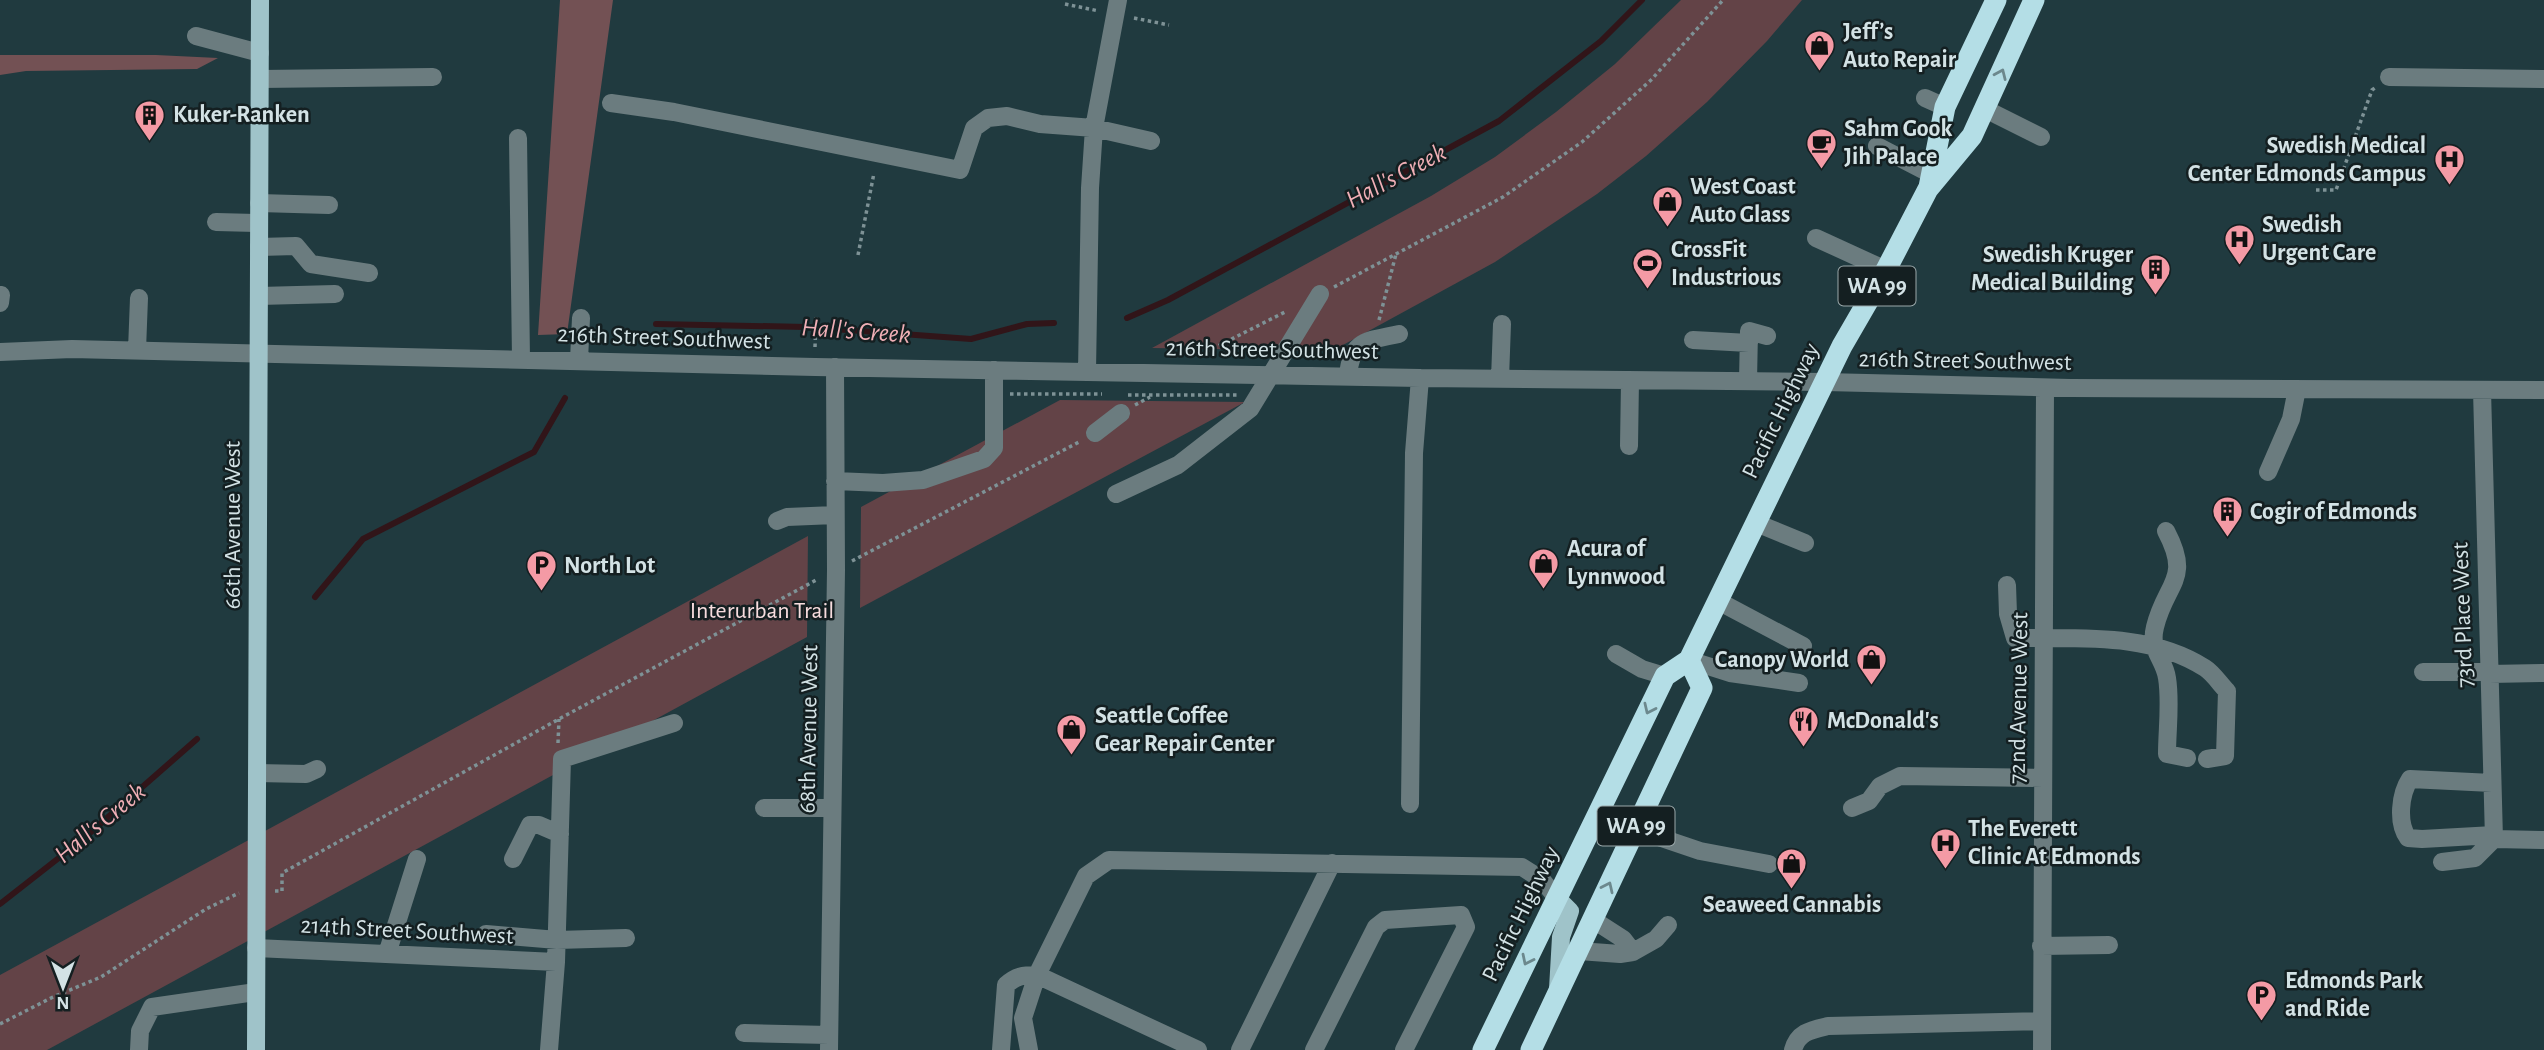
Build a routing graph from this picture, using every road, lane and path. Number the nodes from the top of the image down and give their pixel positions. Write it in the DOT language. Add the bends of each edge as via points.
graph roads {
  1 [pos="260,0"];
  2 [pos="1118,0"];
  3 [pos="1723,0"];
  4 [pos="1996,0"];
  5 [pos="2034,0"];
  6 [pos="196,36"];
  7 [pos="260,52"];
  8 [pos="433,77"];
  9 [pos="2389,77"];
  10 [pos="260,79"];
  11 [pos="2544,79"];
  12 [pos="1925,98"];
  13 [pos="611,103"];
  14 [pos="1945,107"];
  15 [pos="1985,109"];
  16 [pos="1094,128"];
  17 [pos="2040,137"];
  18 [pos="518,138"];
  19 [pos="1151,141"];
  20 [pos="1877,146"];
  21 [pos="874,173"];
  22 [pos="1930,182"];
  23 [pos="2316,190"];
  24 [pos="259,203"];
  25 [pos="329,205"];
  26 [pos="216,222"];
  27 [pos="259,223"];
  28 [pos="1816,238"];
  29 [pos="259,247"];
  30 [pos="1396,254"];
  31 [pos="858,255"];
  32 [pos="1886,270"];
  33 [pos="369,273"];
  34 [pos="335,294"];
  35 [pos="1320,294"];
  36 [pos="1,295"];
  37 [pos="258,296"];
  38 [pos="139,298"];
  39 [pos="0,303"];
  40 [pos="816,317"];
  41 [pos="581,318"];
  42 [pos="1502,324"];
  43 [pos="1399,334"];
  44 [pos="1768,336"];
  45 [pos="1374,340"];
  46 [pos="1693,340"];
  47 [pos="1749,344"];
  48 [pos="815,347"];
  49 [pos="137,350"];
  50 [pos="0,352"];
  51 [pos="258,352"];
  52 [pos="1201,355"];
  53 [pos="521,359"];
  54 [pos="579,360"];
  55 [pos="835,367"];
  56 [pos="994,370"];
  57 [pos="1087,372"];
  58 [pos="1270,375"];
  59 [pos="1348,376"];
  60 [pos="1420,378"];
  61 [pos="1500,379"];
  62 [pos="1630,380"];
  63 [pos="1748,381"];
  64 [pos="1825,382"];
  65 [pos="2045,388"];
  66 [pos="2297,389"];
  67 [pos="2482,390"];
  68 [pos="2544,390"];
  69 [pos="994,393"];
  70 [pos="1102,394"];
  71 [pos="1241,395"];
  72 [pos="1120,404"];
  73 [pos="1095,433"];
  74 [pos="1629,446"];
  75 [pos="2268,472"];
  76 [pos="835,481"];
  77 [pos="1116,494"];
  78 [pos="835,515"];
  79 [pos="777,521"];
  80 [pos="1756,523"];
  81 [pos="2166,531"];
  82 [pos="1805,543"];
  83 [pos="854,560"];
  84 [pos="821,578"];
  85 [pos="2007,585"];
  86 [pos="1718,601"];
  87 [pos="2044,638"];
  88 [pos="1803,646"];
  89 [pos="2153,647"];
  90 [pos="1616,654"];
  91 [pos="1689,660"];
  92 [pos="2423,671"];
  93 [pos="2489,673"];
  94 [pos="2544,673"];
  95 [pos="1665,676"];
  96 [pos="1799,683"];
  97 [pos="674,723"];
  98 [pos="2187,758"];
  99 [pos="2207,758"];
  100 [pos="317,769"];
  101 [pos="257,773"];
  102 [pos="2043,778"];
  103 [pos="2492,783"];
  104 [pos="1410,804"];
  105 [pos="764,808"];
  106 [pos="832,808"];
  107 [pos="1852,808"];
  108 [pos="1635,829"];
  109 [pos="560,834"];
  110 [pos="2494,837"];
  111 [pos="2544,840"];
  112 [pos="417,859"];
  113 [pos="513,859"];
  114 [pos="2442,862"];
  115 [pos="1332,863"];
  116 [pos="1769,864"];
  117 [pos="279,891"];
  118 [pos="243,892"];
  119 [pos="1558,899"];
  120 [pos="1592,919"];
  121 [pos="1668,925"];
  122 [pos="486,934"];
  123 [pos="626,938"];
  124 [pos="557,940"];
  125 [pos="2109,945"];
  126 [pos="2041,946"];
  127 [pos="256,948"];
  128 [pos="1578,951"];
  129 [pos="1633,952"];
  130 [pos="387,954"];
  131 [pos="556,962"];
  132 [pos="1037,975"];
  133 [pos="256,992"];
  134 [pos="1558,993"];
  135 [pos="2042,1021"];
  136 [pos="0,1024"];
  137 [pos="744,1033"];
  138 [pos="829,1042"];
  139 [pos="139,1050"];
  140 [pos="256,1050"];
  141 [pos="549,1050"];
  142 [pos="1001,1050"];
  143 [pos="1029,1050"];
  144 [pos="1198,1050"];
  145 [pos="1240,1050"];
  146 [pos="1314,1050"];
  147 [pos="1404,1050"];
  148 [pos="1483,1050"];
  149 [pos="1531,1050"];
  150 [pos="1793,1050"];
  151 [pos="2042,1050"];
  1 -- 7 [label="main road, 66th Avenue West"];
  2 -- 16 [label="street"];
  3 -- 30 [label="path" via="1651,80 1582,142 1503,197"];
  4 -- 14 [label="highway, Pacific Highway / WA 99"];
  15 -- 5 [label="highway, Pacific Highway / WA 99, one-way"];
  6 -- 7 [label="street"];
  7 -- 10 [label="main road, 66th Avenue West"];
  8 -- 10 [label="street"];
  9 -- 11 [label="street"];
  9 -- 23 [label="path" via="2372,90 2336,190"];
  10 -- 24 [label="main road, 66th Avenue West"];
  12 -- 14 [label="street"];
  13 -- 16 [label="street" via="960,170 974,128 988,118 1007,116"];
  14 -- 22 [label="highway, Pacific Highway / WA 99"];
  15 -- 17 [label="street"];
  15 -- 22 [label="highway, Pacific Highway / WA 99" via="1972,136"];
  16 -- 19 [label="street"];
  16 -- 57 [label="street"];
  18 -- 53 [label="street"];
  20 -- 22 [label="street"];
  21 -- 31 [label="path"];
  22 -- 32 [label="highway, Pacific Highway / WA 99"];
  24 -- 25 [label="street"];
  24 -- 27 [label="main road, 66th Avenue West"];
  26 -- 27 [label="street"];
  27 -- 29 [label="main road, 66th Avenue West"];
  28 -- 32 [label="street"];
  29 -- 33 [label="street" via="296,246 311,264"];
  29 -- 37 [label="main road, 66th Avenue West"];
  30 -- 35 [label="path"];
  30 -- 45 [label="path"];
  32 -- 64 [label="highway, Pacific Highway / WA 99"];
  34 -- 37 [label="street"];
  35 -- 52 [label="path"];
  35 -- 58 [label="street"];
  36 -- 39 [label="street"];
  37 -- 51 [label="main road, 66th Avenue West"];
  38 -- 49 [label="street"];
  40 -- 48 [label="path"];
  41 -- 54 [label="street"];
  42 -- 61 [label="street"];
  43 -- 45 [label="street"];
  44 -- 47 [label="street" via="1749,331"];
  45 -- 59 [label="street" via="1355,348"];
  46 -- 47 [label="street"];
  47 -- 63 [label="street"];
  49 -- 50 [label="street, 216th Street Southwest"];
  49 -- 51 [label="street, 216th Street Southwest"];
  51 -- 53 [label="street, 216th Street Southwest"];
  51 -- 101 [label="main road, 66th Avenue West"];
  53 -- 54 [label="street, 216th Street Southwest"];
  54 -- 55 [label="street, 216th Street Southwest"];
  55 -- 56 [label="street, 216th Street Southwest"];
  55 -- 76 [label="street, 68th Avenue West"];
  56 -- 57 [label="street, 216th Street Southwest"];
  56 -- 69 [label="street"];
  57 -- 58 [label="street, 216th Street Southwest"];
  58 -- 59 [label="street, 216th Street Southwest"];
  58 -- 77 [label="street" via="1250,409 1178,465"];
  59 -- 60 [label="street, 216th Street Southwest"];
  60 -- 61 [label="street, 216th Street Southwest"];
  60 -- 104 [label="street" via="1414,453"];
  61 -- 62 [label="street, 216th Street Southwest"];
  62 -- 63 [label="street, 216th Street Southwest"];
  62 -- 74 [label="street"];
  63 -- 64 [label="street, 216th Street Southwest"];
  64 -- 65 [label="street, 216th Street Southwest"];
  64 -- 80 [label="highway, Pacific Highway / WA 99"];
  65 -- 66 [label="street, 216th Street Southwest"];
  65 -- 87 [label="street, 72nd Avenue West"];
  66 -- 67 [label="street, 216th Street Southwest"];
  66 -- 75 [label="street" via="2291,419"];
  67 -- 68 [label="street, 216th Street Southwest"];
  67 -- 93 [label="street, 73rd Place West"];
  69 -- 70 [label="path"];
  69 -- 76 [label="street" via="994,448 984,460 923,480"];
  71 -- 72 [label="path"];
  72 -- 73 [label="street"];
  73 -- 83 [label="path"];
  76 -- 78 [label="street, 68th Avenue West"];
  78 -- 79 [label="street"];
  78 -- 106 [label="street, 68th Avenue West"];
  80 -- 82 [label="street"];
  80 -- 86 [label="highway, Pacific Highway / WA 99"];
  81 -- 89 [label="street" via="2179,568 2155,627"];
  84 -- 117 [label="path" via="301,862 282,873"];
  85 -- 87 [label="street" via="2015,638"];
  86 -- 88 [label="street"];
  86 -- 91 [label="highway, Pacific Highway / WA 99"];
  87 -- 89 [label="street" via="2111,639"];
  87 -- 102 [label="street, 72nd Avenue West"];
  89 -- 98 [label="street" via="2167,676 2167,754"];
  89 -- 99 [label="street" via="2206,668 2227,691 2225,756"];
  90 -- 95 [label="street"];
  91 -- 95 [label="highway"];
  91 -- 96 [label="street" via="1730,673"];
  91 -- 108 [label="highway, WA 99" via="1702,688"];
  92 -- 93 [label="street"];
  93 -- 94 [label="street"];
  93 -- 103 [label="street, 73rd Place West"];
  95 -- 119 [label="highway, Pacific Highway / WA 99, one-way"];
  97 -- 109 [label="street" via="562,758"];
  100 -- 101 [label="street" via="306,774"];
  101 -- 127 [label="main road, 66th Avenue West"];
  102 -- 107 [label="street" via="1900,776 1880,786 1869,801"];
  102 -- 126 [label="street, 72nd Avenue West"];
  103 -- 110 [label="street, 73rd Place West"];
  103 -- 110 [label="street" via="2410,779 2403,790 2402,829 2408,838"];
  105 -- 106 [label="street"];
  106 -- 138 [label="street, 68th Avenue West"];
  108 -- 116 [label="street" via="1700,851"];
  120 -- 108 [label="highway, WA 99, one-way"];
  109 -- 113 [label="street" via="530,825"];
  109 -- 124 [label="street"];
  110 -- 111 [label="street"];
  110 -- 114 [label="street" via="2475,858"];
  112 -- 130 [label="street"];
  115 -- 119 [label="street" via="1522,867 1541,879"];
  115 -- 132 [label="street" via="1109,860 1086,876"];
  115 -- 145 [label="street"];
  118 -- 136 [label="path" via="206,909 101,977"];
  119 -- 134 [label="main road" via="1570,917 1561,937"];
  119 -- 148 [label="highway, Pacific Highway / WA 99, one-way"];
  120 -- 128 [label="highway, WA 99"];
  120 -- 129 [label="street" via="1623,939"];
  121 -- 129 [label="street" via="1656,939"];
  122 -- 124 [label="street"];
  123 -- 124 [label="street"];
  124 -- 131 [label="street"];
  125 -- 126 [label="street"];
  126 -- 135 [label="street, 72nd Avenue West"];
  127 -- 130 [label="street, 214th Street Southwest"];
  127 -- 133 [label="main road, 66th Avenue West"];
  128 -- 129 [label="street"];
  128 -- 134 [label="highway, WA 99"];
  130 -- 131 [label="street, 214th Street Southwest"];
  131 -- 141 [label="street"];
  132 -- 142 [label="street" via="1017,976 1006,985"];
  132 -- 143 [label="street" via="1023,1018"];
  132 -- 144 [label="street"];
  133 -- 139 [label="street" via="152,1007 141,1031"];
  133 -- 140 [label="main road, 66th Avenue West"];
  134 -- 149 [label="highway, WA 99"];
  135 -- 150 [label="street" via="1828,1026 1805,1031"];
  135 -- 151 [label="street, 72nd Avenue West"];
  137 -- 138 [label="street"];
  146 -- 147 [label="street" via="1376,927 1385,920 1461,915 1466,927"];
}
